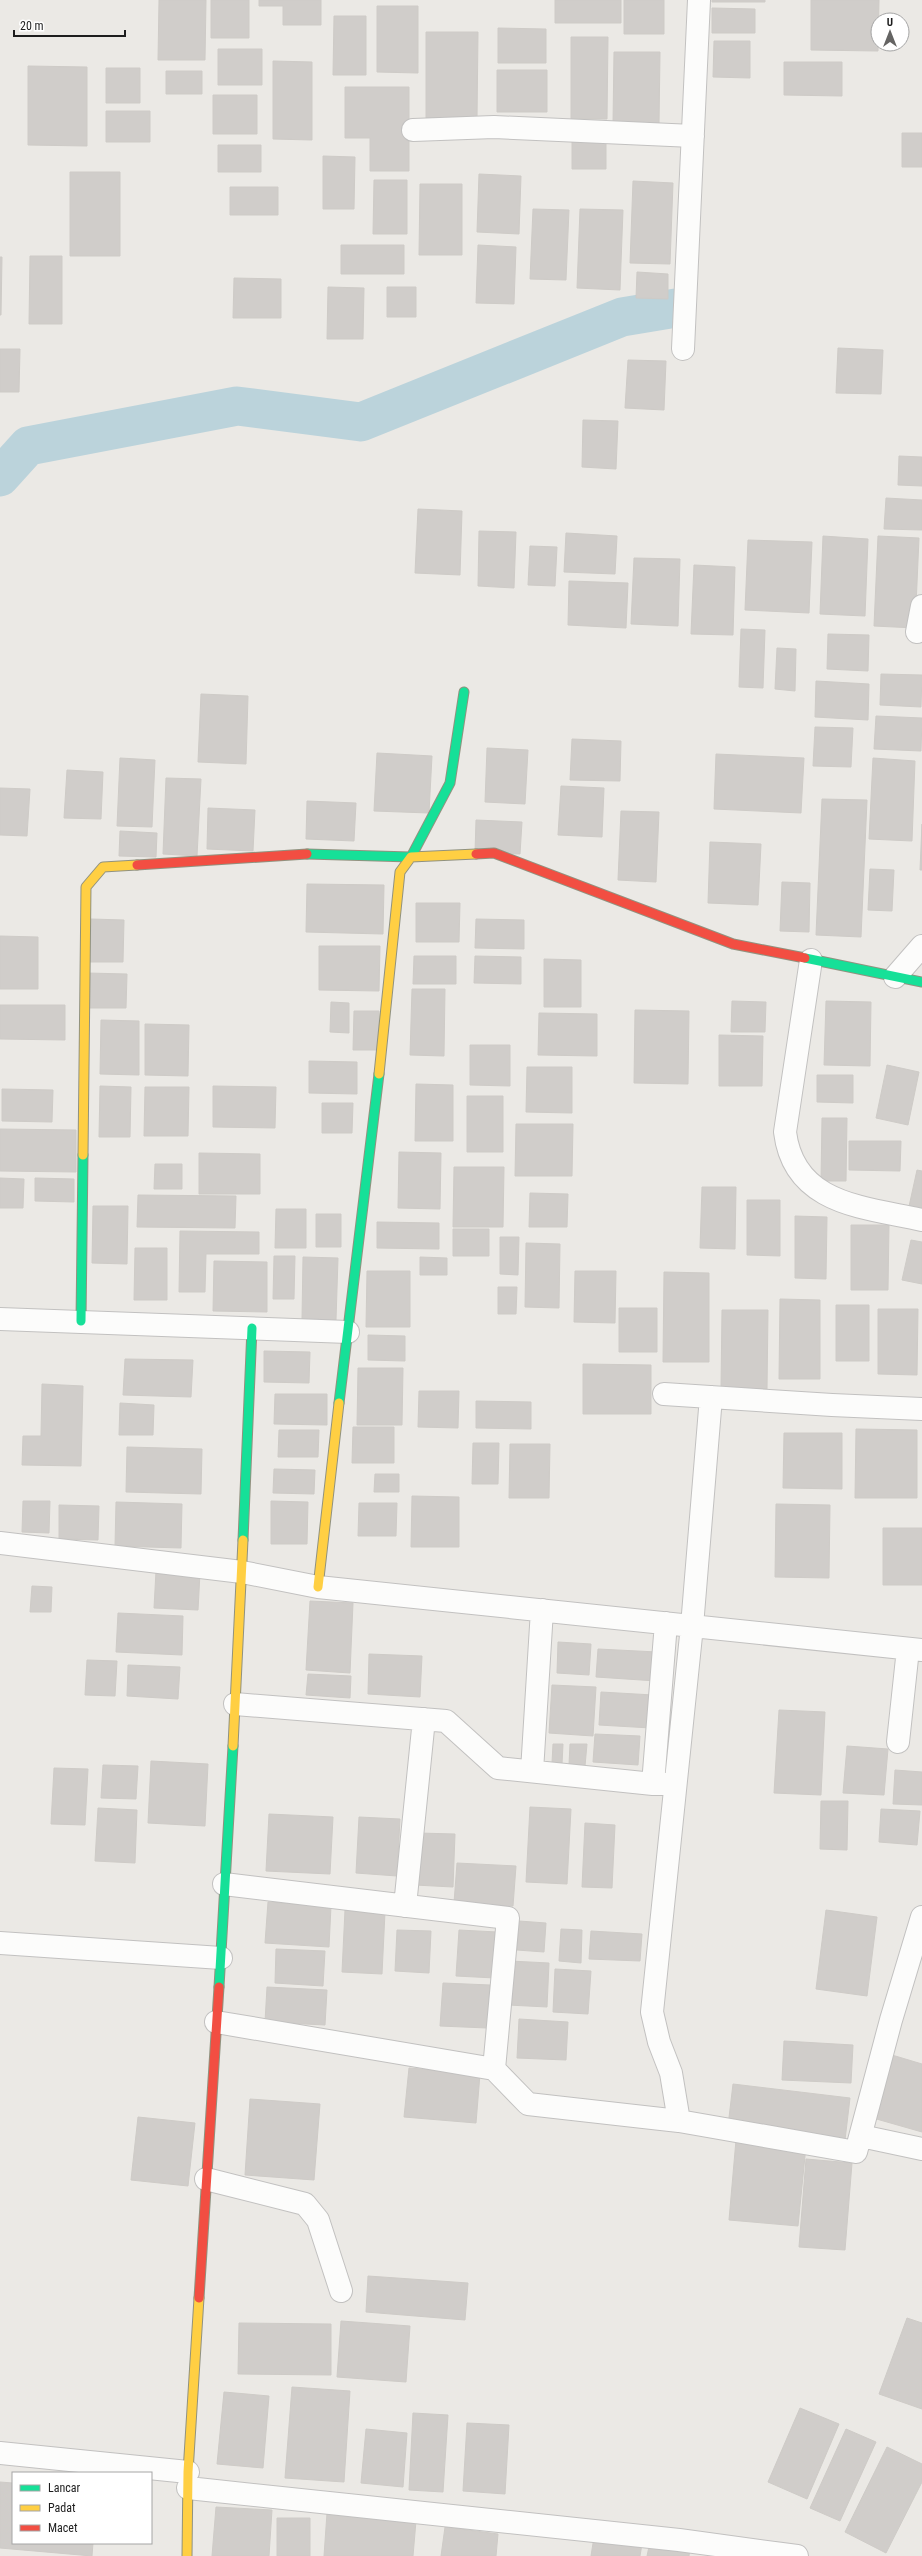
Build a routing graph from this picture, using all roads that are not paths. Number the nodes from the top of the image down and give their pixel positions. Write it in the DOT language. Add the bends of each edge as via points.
graph roads {
  1 [pos="699,0"];
  2 [pos="413,130"];
  3 [pos="693,136"];
  4 [pos="683,349"];
  5 [pos="922,606"];
  6 [pos="917,632"];
  7 [pos="464,692"];
  8 [pos="411,858"];
  9 [pos="922,946"];
  10 [pos="811,960"];
  11 [pos="895,977"];
  12 [pos="922,982"];
  13 [pos="922,1220"];
  14 [pos="0,1319"];
  15 [pos="81,1320"];
  16 [pos="252,1328"];
  17 [pos="348,1332"];
  18 [pos="664,1394"];
  19 [pos="711,1397"];
  20 [pos="922,1409"];
  21 [pos="0,1543"];
  22 [pos="242,1572"];
  23 [pos="318,1587"];
  24 [pos="542,1610"];
  25 [pos="666,1623"];
  26 [pos="692,1626"];
  27 [pos="915,1649"];
  28 [pos="235,1704"];
  29 [pos="424,1719"];
  30 [pos="898,1742"];
  31 [pos="532,1771"];
  32 [pos="653,1784"];
  33 [pos="675,1784"];
  34 [pos="224,1884"];
  35 [pos="405,1906"];
  36 [pos="922,1917"];
  37 [pos="0,1943"];
  38 [pos="221,1958"];
  39 [pos="216,2022"];
  40 [pos="494,2069"];
  41 [pos="679,2122"];
  42 [pos="861,2136"];
  43 [pos="922,2148"];
  44 [pos="206,2179"];
  45 [pos="341,2291"];
  46 [pos="0,2453"];
  47 [pos="132,2472"];
  48 [pos="152,2475"];
  49 [pos="188,2480"];
  50 [pos="187,2556"];
  51 [pos="797,2556"];
  1 -- 3 [label="street"];
  2 -- 3 [label="street" via="494,127"];
  3 -- 4 [label="street"];
  5 -- 6 [label="street"];
  7 -- 8 [label="street" via="450,783"];
  8 -- 10 [label="street" via="494,853 733,944"];
  8 -- 15 [label="street" via="295,854 103,867 86,887"];
  8 -- 17 [label="street" via="400,872 378,1078 356,1242"];
  9 -- 11 [label="street"];
  10 -- 11 [label="street"];
  10 -- 13 [label="street" via="785,1132 787,1147 805,1180 828,1196 859,1206"];
  11 -- 12 [label="street"];
  14 -- 15 [label="street"];
  15 -- 16 [label="street"];
  16 -- 17 [label="street"];
  16 -- 22 [label="street"];
  17 -- 23 [label="street"];
  18 -- 19 [label="street"];
  19 -- 20 [label="street"];
  19 -- 26 [label="street"];
  21 -- 22 [label="street"];
  22 -- 23 [label="street"];
  22 -- 28 [label="street"];
  23 -- 24 [label="street"];
  24 -- 25 [label="street"];
  24 -- 31 [label="street"];
  25 -- 26 [label="street"];
  25 -- 32 [label="street"];
  26 -- 27 [label="street"];
  26 -- 33 [label="street"];
  27 -- 30 [label="street"];
  28 -- 29 [label="street"];
  28 -- 34 [label="street"];
  29 -- 31 [label="street" via="446,1721 498,1768"];
  29 -- 35 [label="street"];
  31 -- 32 [label="street"];
  32 -- 33 [label="street"];
  33 -- 41 [label="street" via="652,2012 659,2042 671,2073"];
  34 -- 35 [label="street"];
  34 -- 38 [label="street"];
  35 -- 40 [label="street" via="508,1918"];
  36 -- 42 [label="street" via="891,2020"];
  37 -- 38 [label="street"];
  38 -- 39 [label="street"];
  39 -- 40 [label="street"];
  39 -- 44 [label="street"];
  40 -- 41 [label="street" via="528,2104"];
  41 -- 42 [label="street" via="856,2152"];
  42 -- 43 [label="street"];
  44 -- 45 [label="street" via="304,2204 318,2220"];
  44 -- 49 [label="street"];
  46 -- 47 [label="street"];
  48 -- 49 [label="street"];
  49 -- 50 [label="street"];
  49 -- 51 [label="street"];
}
